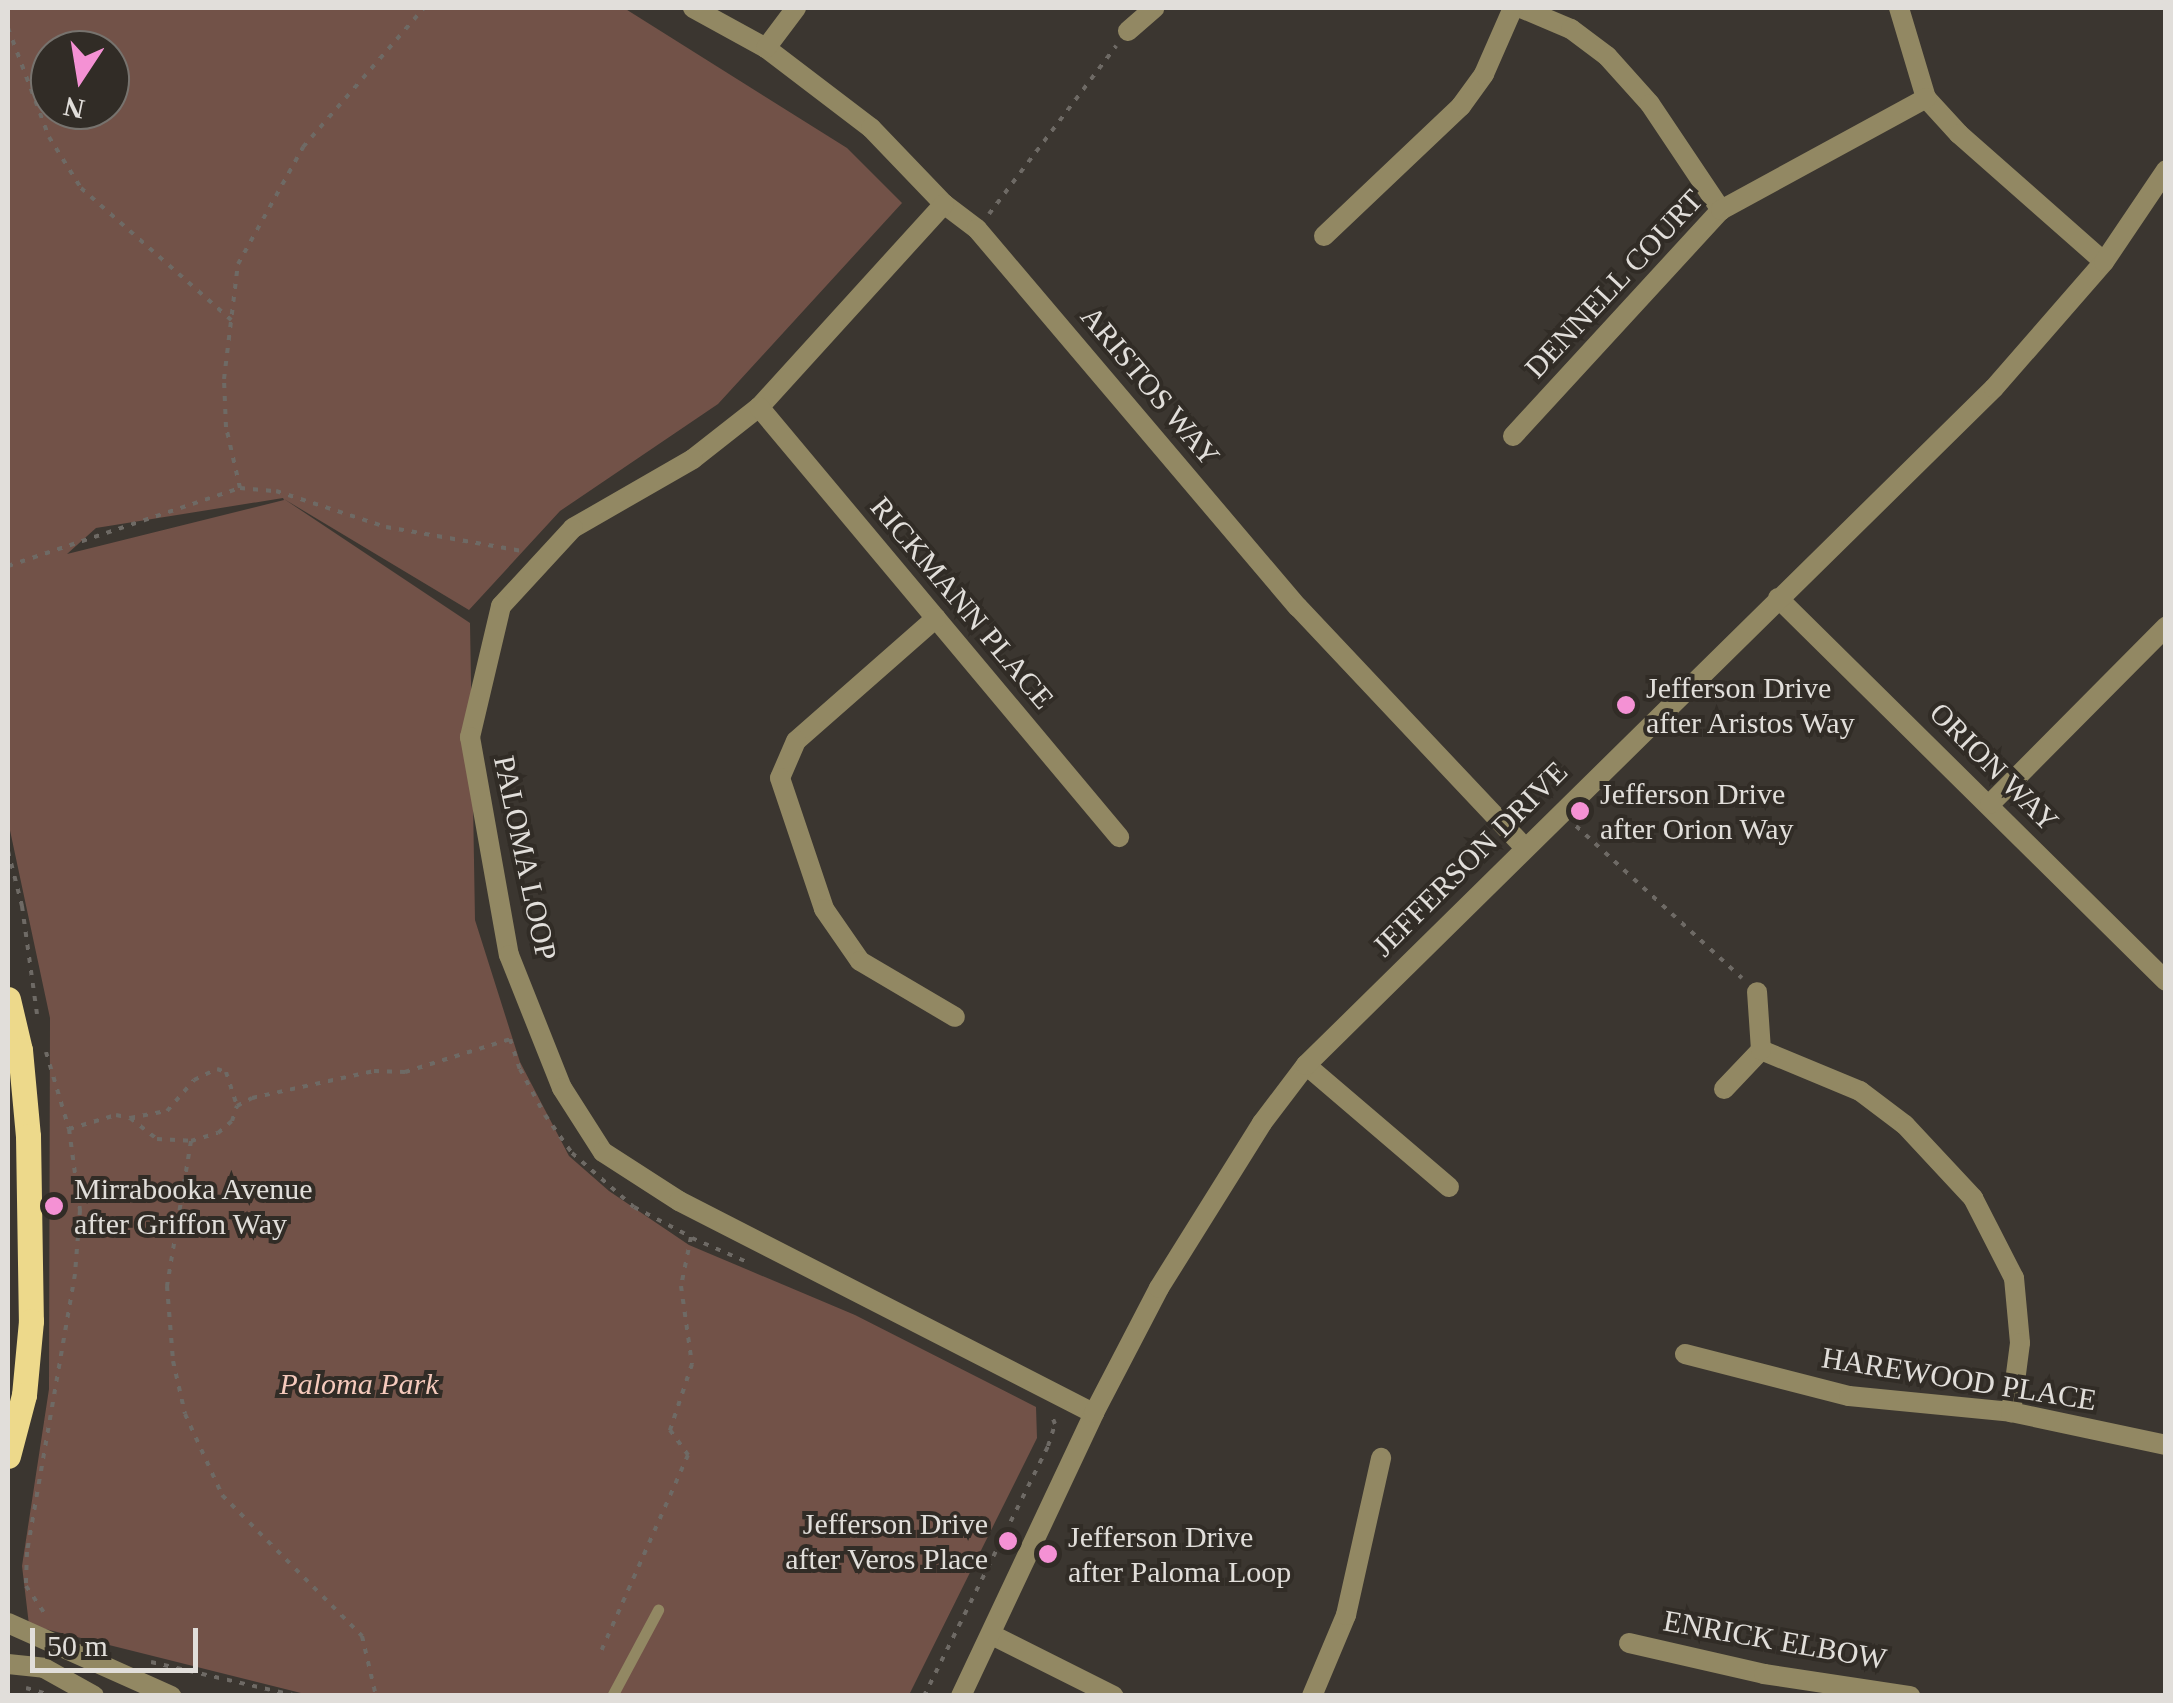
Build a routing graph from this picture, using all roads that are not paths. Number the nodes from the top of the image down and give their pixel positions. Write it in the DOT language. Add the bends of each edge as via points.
graph roads {
  1 [pos="693,8"];
  2 [pos="796,8"];
  3 [pos="1154,8"];
  4 [pos="1513,8"];
  5 [pos="1521,8"];
  6 [pos="1899,8"];
  7 [pos="1128,30"];
  8 [pos="766,48"];
  9 [pos="1926,98"];
  10 [pos="2166,170"];
  11 [pos="944,204"];
  12 [pos="1721,210"];
  13 [pos="1324,236"];
  14 [pos="2104,262"];
  15 [pos="759,407"];
  16 [pos="1513,436"];
  17 [pos="1778,598"];
  18 [pos="936,618"];
  19 [pos="2166,627"];
  20 [pos="1990,804"];
  21 [pos="1119,837"];
  22 [pos="1524,847"];
  23 [pos="2166,981"];
  24 [pos="1757,992"];
  25 [pos="8,999"];
  26 [pos="956,1017"];
  27 [pos="1761,1050"];
  28 [pos="1306,1065"];
  29 [pos="1724,1089"];
  30 [pos="1448,1188"];
  31 [pos="1685,1354"];
  32 [pos="2011,1412"];
  33 [pos="1094,1413"];
  34 [pos="2166,1445"];
  35 [pos="8,1456"];
  36 [pos="1381,1458"];
  37 [pos="658,1610"];
  38 [pos="8,1623"];
  39 [pos="992,1635"];
  40 [pos="1629,1643"];
  41 [pos="8,1664"];
  42 [pos="94,1696"];
  43 [pos="172,1696"];
  44 [pos="612,1696"];
  45 [pos="960,1696"];
  46 [pos="1114,1696"];
  47 [pos="1312,1696"];
  48 [pos="1910,1696"];
  1 -- 8 [label="street, ARISTOS WAY"];
  2 -- 8 [label="street"];
  3 -- 7 [label="street"];
  4 -- 13 [label="street" via="1484,74 1460,106"];
  5 -- 12 [label="street" via="1571,30 1607,56 1650,104"];
  6 -- 9 [label="street"];
  8 -- 11 [label="street, ARISTOS WAY" via="871,128"];
  9 -- 12 [label="street, DENNELL COURT"];
  9 -- 14 [label="street"];
  10 -- 14 [label="street, JEFFERSON DRIVE"];
  11 -- 15 [label="street, PALOMA LOOP"];
  11 -- 22 [label="street, ARISTOS WAY" via="977,230 1298,607"];
  12 -- 16 [label="street, DENNELL COURT"];
  14 -- 17 [label="street, JEFFERSON DRIVE" via="1994,388"];
  15 -- 18 [label="street, RICKMANN PLACE"];
  15 -- 33 [label="street, PALOMA LOOP" via="692,459 573,528 501,606 470,738 509,955 562,1088 604,1152 679,1201"];
  17 -- 20 [label="street, ORION WAY"];
  17 -- 22 [label="street, JEFFERSON DRIVE"];
  18 -- 21 [label="street, RICKMANN PLACE"];
  18 -- 26 [label="street" via="796,740 780,778 824,909 860,961"];
  19 -- 20 [label="street"];
  20 -- 23 [label="street, ORION WAY"];
  22 -- 28 [label="street, JEFFERSON DRIVE"];
  24 -- 27 [label="street"];
  25 -- 35 [label="main road" via="28,1136 31,1321 24,1395"];
  27 -- 29 [label="street"];
  27 -- 32 [label="street" via="1860,1091 1906,1125 1973,1198 2014,1278 2020,1342"];
  28 -- 30 [label="street"];
  28 -- 33 [label="street, JEFFERSON DRIVE" via="1204,1211"];
  31 -- 32 [label="street, HAREWOOD PLACE" via="1849,1396"];
  32 -- 34 [label="street, HAREWOOD PLACE"];
  33 -- 39 [label="street, JEFFERSON DRIVE"];
  36 -- 47 [label="street" via="1346,1615"];
  37 -- 44 [label="lane"];
  38 -- 43 [label="street"];
  39 -- 45 [label="street, JEFFERSON DRIVE"];
  39 -- 46 [label="street"];
  40 -- 48 [label="street, ENRICK ELBOW" via="1764,1674"];
  41 -- 42 [label="street" via="44,1668"];
}
